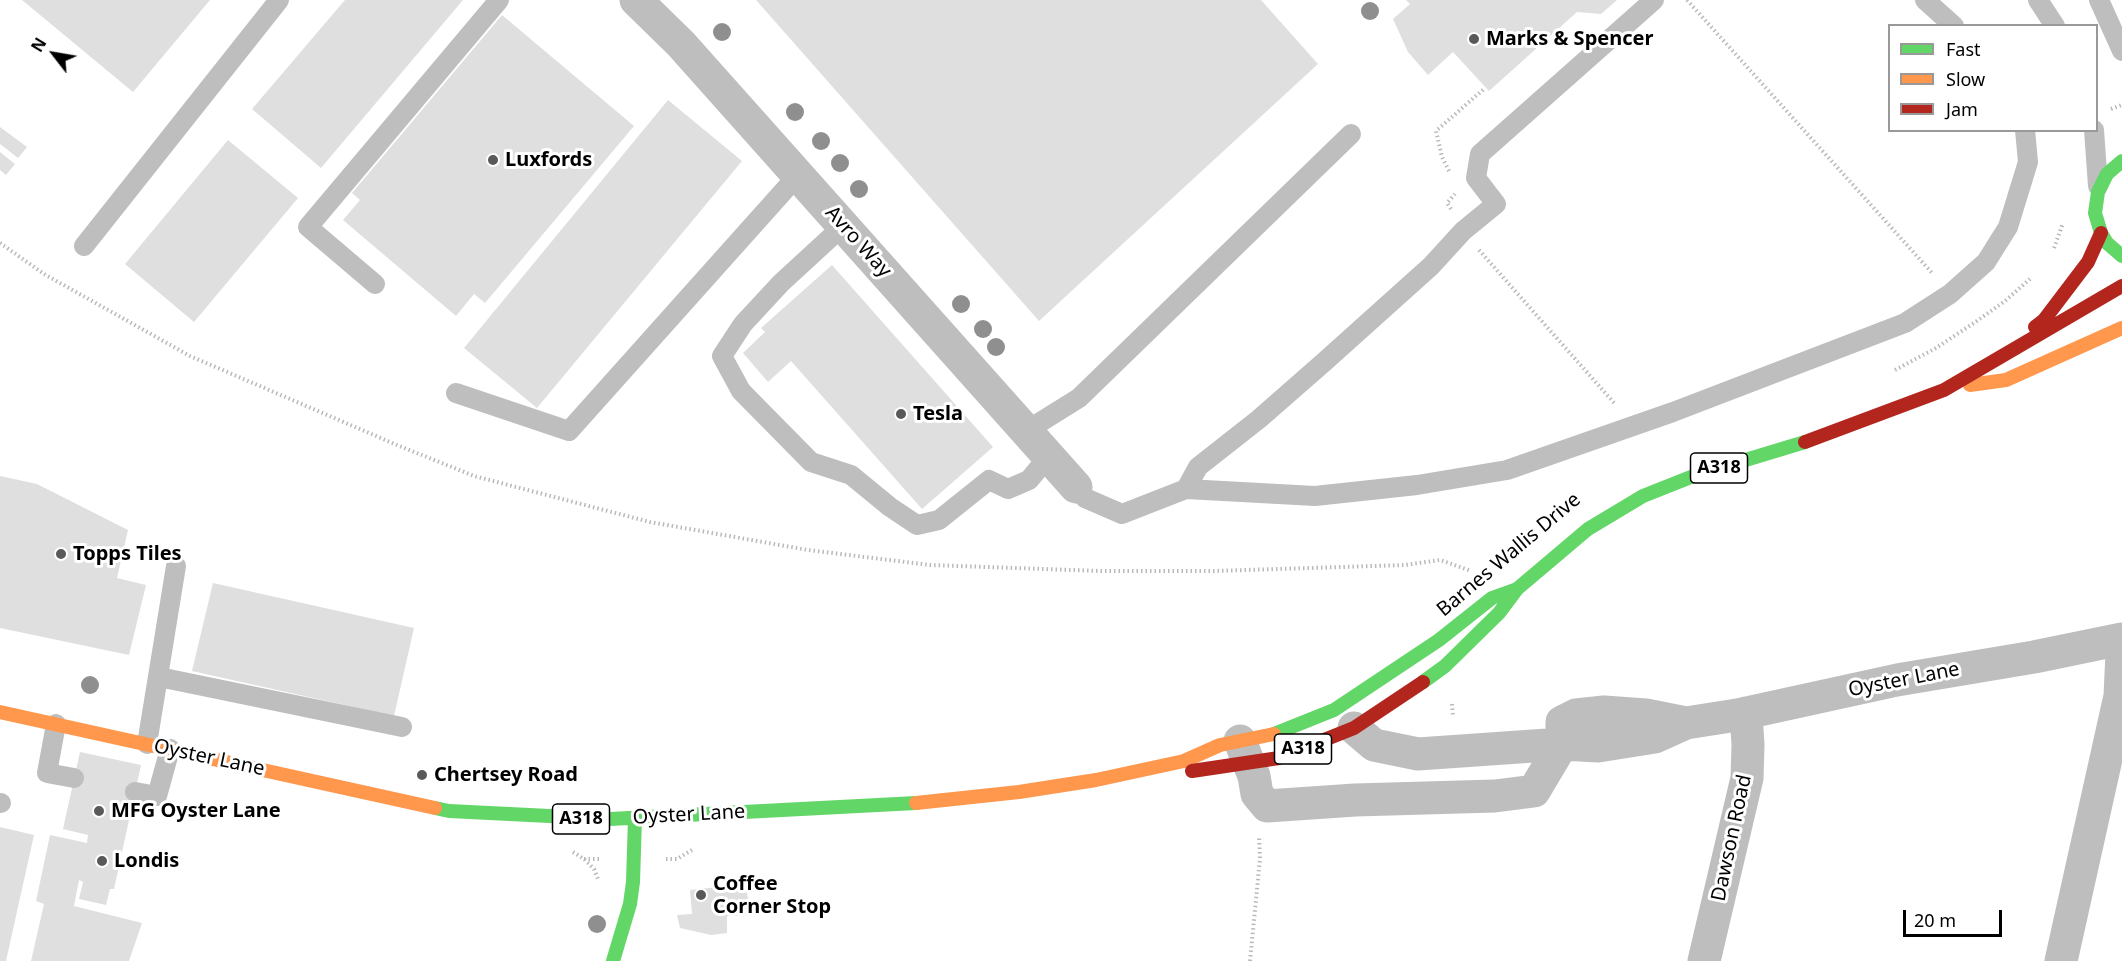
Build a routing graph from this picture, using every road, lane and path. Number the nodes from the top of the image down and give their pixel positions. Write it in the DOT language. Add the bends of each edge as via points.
graph roads {
  1 [pos="279,0"];
  2 [pos="499,0"];
  3 [pos="636,0"];
  4 [pos="1654,0"];
  5 [pos="1688,0"];
  6 [pos="1925,0"];
  7 [pos="2038,0"];
  8 [pos="2107,3"];
  9 [pos="1952,24"];
  10 [pos="2054,24"];
  11 [pos="2122,51"];
  12 [pos="1485,88"];
  13 [pos="2025,132"];
  14 [pos="2094,132"];
  15 [pos="1351,134"];
  16 [pos="2122,161"];
  17 [pos="1450,174"];
  18 [pos="798,175"];
  19 [pos="1458,190"];
  20 [pos="2098,192"];
  21 [pos="2064,213"];
  22 [pos="843,226"];
  23 [pos="1463,231"];
  24 [pos="2101,233"];
  25 [pos="0,243"];
  26 [pos="84,246"];
  27 [pos="2052,254"];
  28 [pos="2122,256"];
  29 [pos="2037,271"];
  30 [pos="375,284"];
  31 [pos="2122,286"];
  32 [pos="1950,294"];
  33 [pos="1974,323"];
  34 [pos="2122,328"];
  35 [pos="1995,361"];
  36 [pos="1888,374"];
  37 [pos="1944,390"];
  38 [pos="456,393"];
  39 [pos="1624,430"];
  40 [pos="1026,431"];
  41 [pos="1048,456"];
  42 [pos="1076,487"];
  43 [pos="1186,489"];
  44 [pos="176,566"];
  45 [pos="1473,571"];
  46 [pos="1516,589"];
  47 [pos="2122,639"];
  48 [pos="2122,652"];
  49 [pos="159,677"];
  50 [pos="0,712"];
  51 [pos="1746,713"];
  52 [pos="56,724"];
  53 [pos="402,726"];
  54 [pos="1354,728"];
  55 [pos="1290,729"];
  56 [pos="147,744"];
  57 [pos="1562,744"];
  58 [pos="170,749"];
  59 [pos="1244,752"];
  60 [pos="1170,765"];
  61 [pos="74,778"];
  62 [pos="135,792"];
  63 [pos="635,818"];
  64 [pos="1258,836"];
  65 [pos="613,961"];
  66 [pos="1250,961"];
  67 [pos="1704,961"];
  68 [pos="2061,961"];
  1 -- 26 [label="lane"];
  2 -- 30 [label="lane" via="308,227"];
  3 -- 18 [label="street, Avro Way" via="681,44"];
  4 -- 23 [label="lane" via="1480,154 1476,177 1496,204"];
  5 -- 32 [label="path"];
  6 -- 9 [label="lane"];
  7 -- 10 [label="lane"];
  8 -- 11 [label="lane"];
  12 -- 17 [label="path" via="1436,131"];
  13 -- 32 [label="lane" via="2028,162 2008,227 1986,261"];
  14 -- 20 [label="lane"];
  15 -- 40 [label="lane" via="1079,398"];
  16 -- 20 [label="main road" via="2107,174"];
  18 -- 22 [label="street, Avro Way"];
  18 -- 38 [label="lane" via="569,431"];
  19 -- 23 [label="path" via="1447,203"];
  20 -- 24 [label="main road" via="2096,213"];
  21 -- 27 [label="path"];
  22 -- 40 [label="street, Avro Way"];
  22 -- 41 [label="lane" via="743,324 722,356 741,391 811,462 851,475 917,525 939,520 989,480 1008,489 1029,480"];
  23 -- 39 [label="path" via="1619,409"];
  23 -- 43 [label="lane" via="1431,267 1259,419 1198,467"];
  24 -- 28 [label="main road"];
  24 -- 35 [label="main road, Barnes Wallis Drive / A318" via="2088,262 2044,320"];
  25 -- 45 [label="path" via="44,274 190,356 397,445 474,476 650,522 808,550 930,565 1214,571 1440,560"];
  29 -- 33 [label="path"];
  31 -- 35 [label="main road, Barnes Wallis Drive / A318"];
  32 -- 33 [label="path"];
  32 -- 39 [label="lane" via="1905,323"];
  33 -- 36 [label="path"];
  34 -- 37 [label="main road, Barnes Wallis Drive / A318" via="2006,380"];
  35 -- 37 [label="main road, Barnes Wallis Drive / A318"];
  37 -- 46 [label="main road, Barnes Wallis Drive / A318" via="1801,444 1696,475 1643,496 1588,529"];
  39 -- 43 [label="lane" via="1507,470 1417,485 1315,496"];
  40 -- 41 [label="street, Avro Way"];
  41 -- 42 [label="street, Avro Way"];
  42 -- 43 [label="lane" via="1085,498 1122,514"];
  44 -- 49 [label="lane"];
  46 -- 54 [label="main road, Barnes Wallis Drive / A318" via="1499,613 1445,666"];
  46 -- 55 [label="main road, Barnes Wallis Drive / A318" via="1492,598 1439,640 1334,710"];
  47 -- 51 [label="street, Oyster Lane" via="1897,680"];
  48 -- 68 [label="street" via="2120,696"];
  49 -- 53 [label="lane"];
  49 -- 56 [label="lane"];
  50 -- 52 [label="main road, Oyster Lane / A318"];
  51 -- 57 [label="street, Oyster Lane" via="1686,723 1655,737 1598,746"];
  51 -- 67 [label="street, Dawson Road" via="1747,778"];
  52 -- 56 [label="main road, Oyster Lane / A318"];
  52 -- 61 [label="lane" via="47,773"];
  54 -- 57 [label="street, Oyster Lane" via="1374,745 1418,754"];
  54 -- 59 [label="main road, Oyster Lane / A318" via="1279,758"];
  55 -- 59 [label="main road, Oyster Lane / A318"];
  56 -- 58 [label="main road, Oyster Lane / A318"];
  57 -- 59 [label="street" via="1534,791 1267,806 1257,794"];
  58 -- 62 [label="lane" via="157,796"];
  58 -- 63 [label="main road, Oyster Lane / A318" via="449,811"];
  59 -- 60 [label="main road, Oyster Lane / A318" via="1192,771"];
  59 -- 60 [label="main road, Oyster Lane / A318" via="1220,746"];
  60 -- 63 [label="main road, Oyster Lane / A318" via="1069,785 936,802"];
  63 -- 65 [label="main road" via="633,882"];
  64 -- 66 [label="path" via="1260,859"];
}
